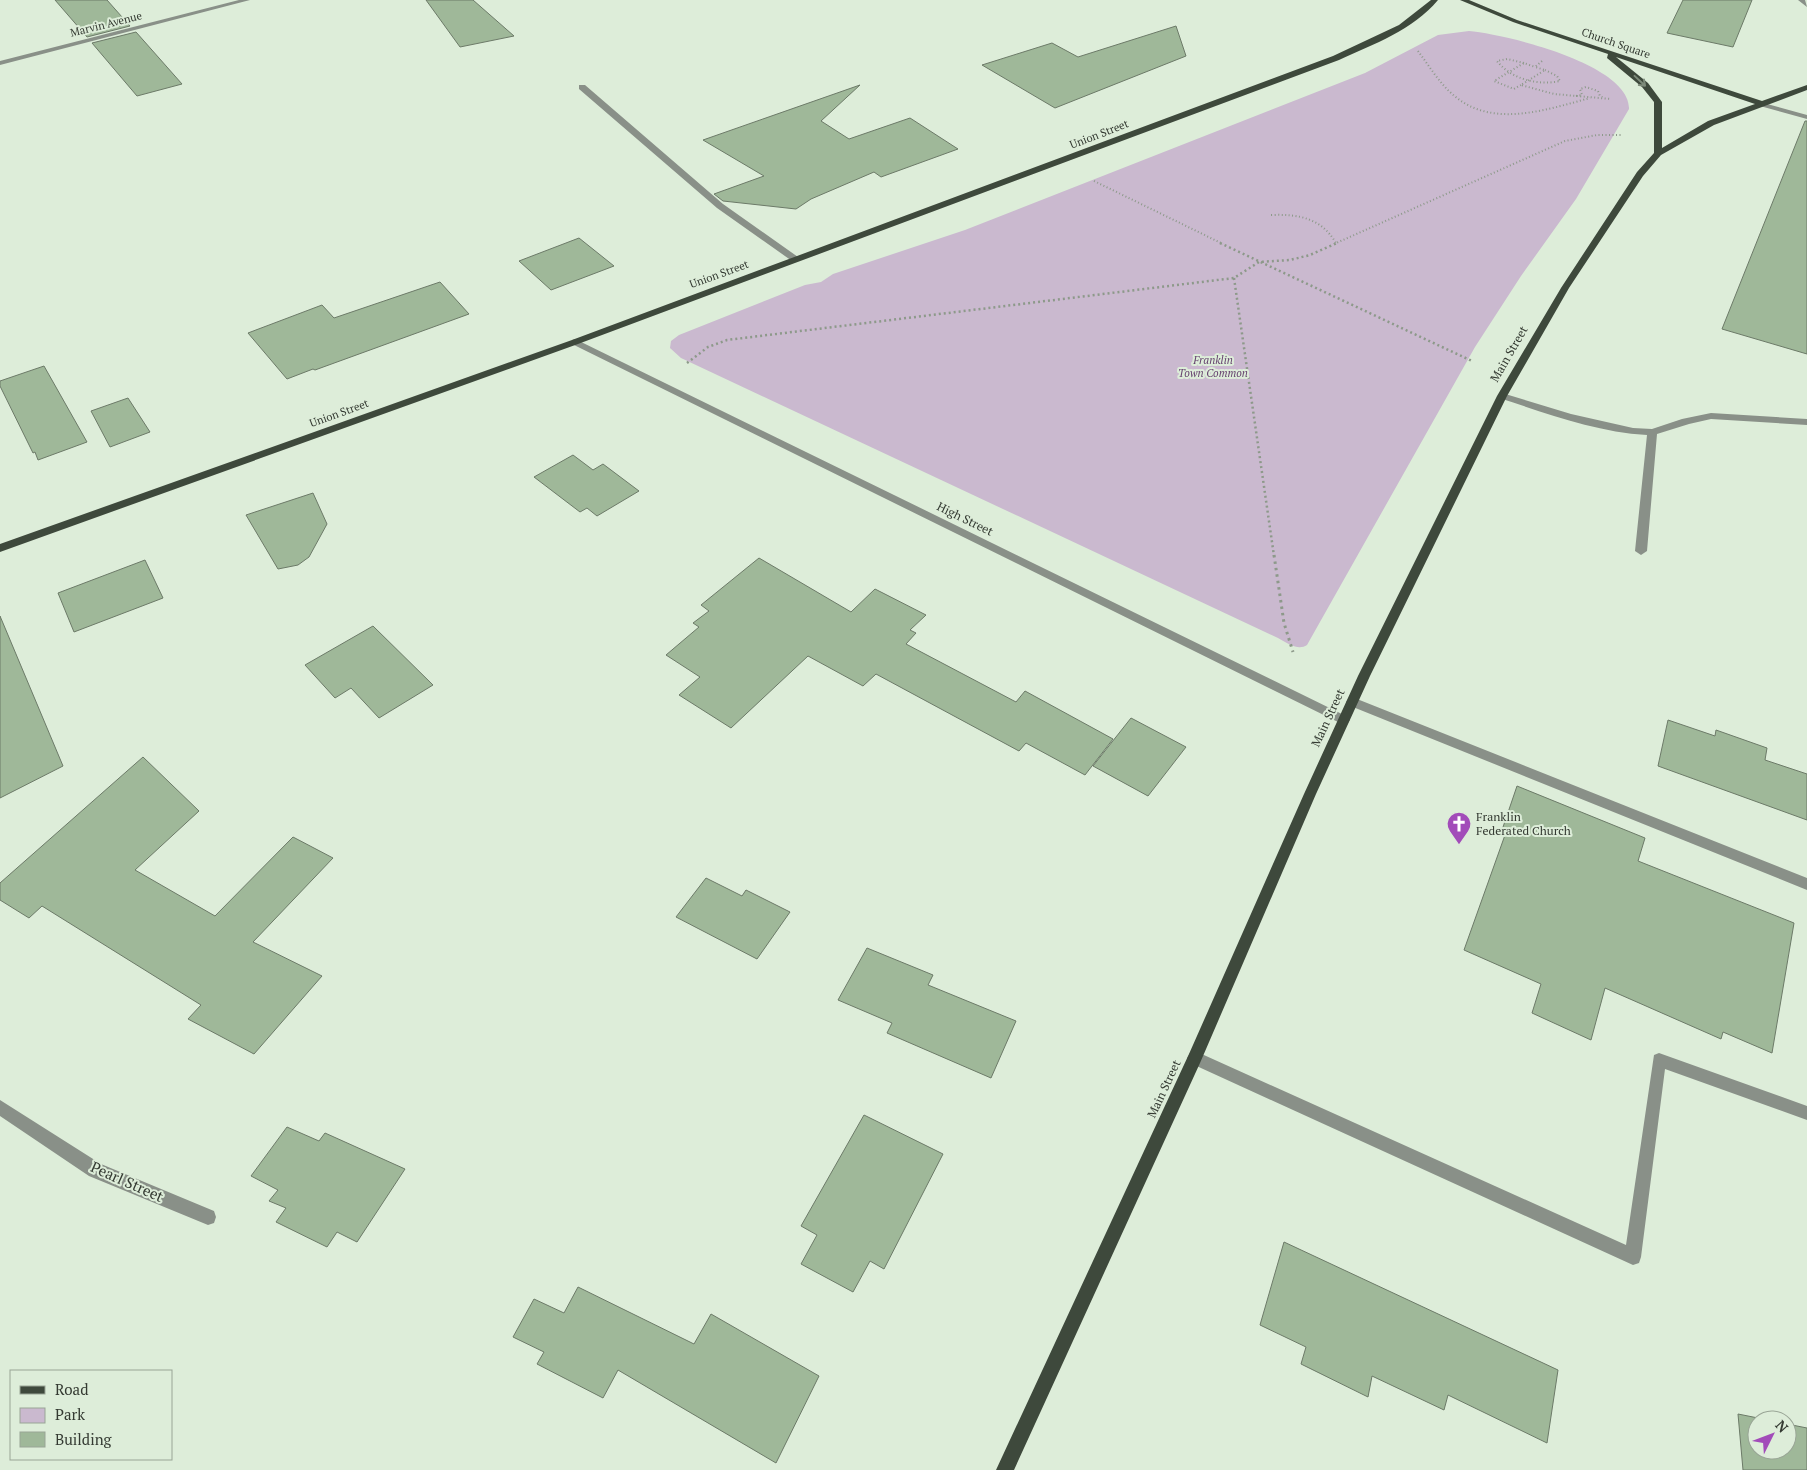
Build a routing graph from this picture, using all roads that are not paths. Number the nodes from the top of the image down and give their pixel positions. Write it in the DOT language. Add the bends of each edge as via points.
graph roads {
  1 [pos="247,0"];
  2 [pos="1435,0"];
  3 [pos="1463,0"];
  4 [pos="1801,0"];
  5 [pos="1807,5"];
  6 [pos="1602,50"];
  7 [pos="0,63"];
  8 [pos="582,87"];
  9 [pos="1807,88"];
  10 [pos="1763,104"];
  11 [pos="1807,117"];
  12 [pos="1658,153"];
  13 [pos="795,259"];
  14 [pos="575,342"];
  15 [pos="1502,396"];
  16 [pos="1807,422"];
  17 [pos="1652,432"];
  18 [pos="0,548"];
  19 [pos="1641,551"];
  20 [pos="1352,702"];
  21 [pos="1344,720"];
  22 [pos="1807,884"];
  23 [pos="1195,1058"];
  24 [pos="0,1107"];
  25 [pos="1807,1113"];
  26 [pos="208,1216"];
  27 [pos="1005,1470"];
  1 -- 7 [label="street, Marvin Avenue"];
  2 -- 13 [label="main road, Union Street" via="1419,16 1394,31 1336,58"];
  3 -- 6 [label="main road, Church Square"];
  4 -- 5 [label="street"];
  6 -- 10 [label="main road, Church Square"];
  6 -- 12 [label="main road, one-way" via="1645,85 1658,102"];
  8 -- 13 [label="street" via="720,206"];
  9 -- 10 [label="main road, Main Street"];
  10 -- 11 [label="street"];
  10 -- 12 [label="main road, Main Street" via="1711,124"];
  12 -- 15 [label="main road, Main Street" via="1612,215"];
  13 -- 14 [label="main road, Union Street"];
  14 -- 18 [label="main road, Union Street"];
  14 -- 21 [label="street, High Street"];
  15 -- 17 [label="street" via="1585,422"];
  15 -- 20 [label="main road, Main Street"];
  16 -- 17 [label="street" via="1711,416"];
  17 -- 19 [label="street"];
  20 -- 21 [label="main road, Main Street"];
  20 -- 22 [label="street"];
  21 -- 23 [label="main road, Main Street"];
  23 -- 25 [label="street" via="1632,1257 1659,1060"];
  23 -- 27 [label="main road, Main Street"];
  24 -- 26 [label="street, Pearl Street" via="95,1170"];
}
